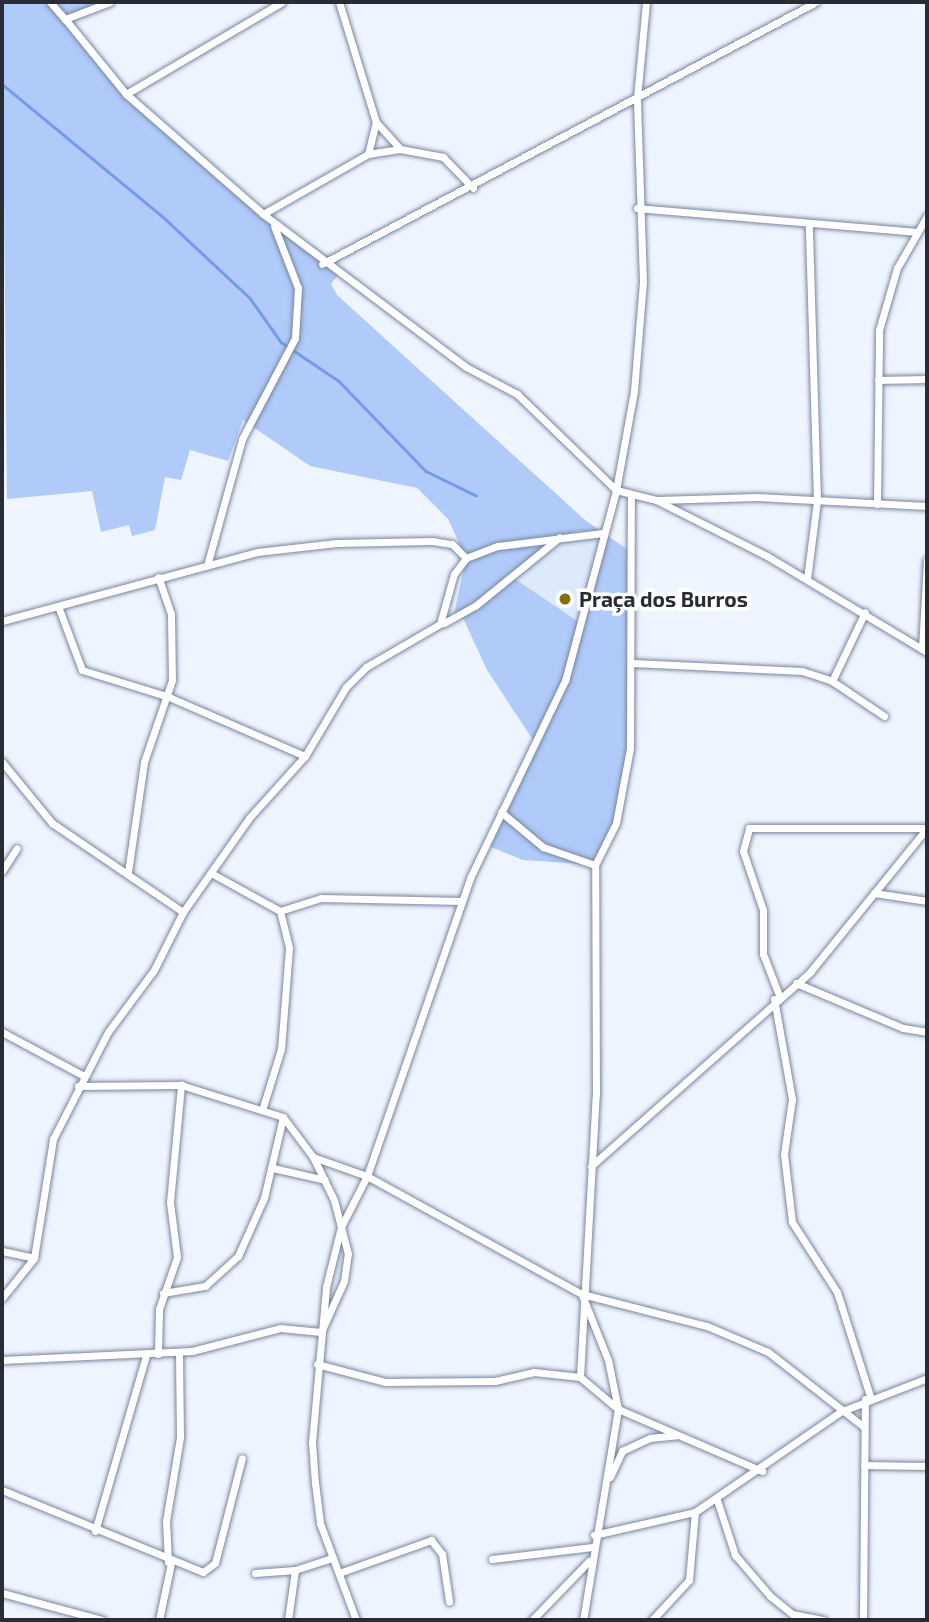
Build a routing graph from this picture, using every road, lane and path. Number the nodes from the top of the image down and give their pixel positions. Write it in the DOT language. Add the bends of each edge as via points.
graph roads {
  1 [pos="50,2"];
  2 [pos="110,2"];
  3 [pos="282,2"];
  4 [pos="339,2"];
  5 [pos="646,2"];
  6 [pos="817,2"];
  7 [pos="65,19"];
  8 [pos="126,94"];
  9 [pos="637,97"];
  10 [pos="376,122"];
  11 [pos="400,149"];
  12 [pos="368,154"];
  13 [pos="473,188"];
  14 [pos="637,208"];
  15 [pos="263,214"];
  16 [pos="927,216"];
  17 [pos="271,221"];
  18 [pos="809,224"];
  19 [pos="917,232"];
  20 [pos="322,264"];
  21 [pos="927,379"];
  22 [pos="878,380"];
  23 [pos="616,490"];
  24 [pos="631,495"];
  25 [pos="656,500"];
  26 [pos="817,501"];
  27 [pos="877,504"];
  28 [pos="927,506"];
  29 [pos="603,533"];
  30 [pos="562,535"];
  31 [pos="466,558"];
  32 [pos="927,560"];
  33 [pos="208,562"];
  34 [pos="158,577"];
  35 [pos="807,579"];
  36 [pos="58,606"];
  37 [pos="864,612"];
  38 [pos="2,621"];
  39 [pos="440,624"];
  40 [pos="925,650"];
  41 [pos="633,663"];
  42 [pos="832,681"];
  43 [pos="169,697"];
  44 [pos="884,716"];
  45 [pos="305,756"];
  46 [pos="2,762"];
  47 [pos="501,812"];
  48 [pos="927,828"];
  49 [pos="17,848"];
  50 [pos="595,865"];
  51 [pos="2,871"];
  52 [pos="128,873"];
  53 [pos="211,873"];
  54 [pos="874,892"];
  55 [pos="463,901"];
  56 [pos="927,901"];
  57 [pos="280,911"];
  58 [pos="183,912"];
  59 [pos="796,983"];
  60 [pos="776,997"];
  61 [pos="2,1032"];
  62 [pos="927,1032"];
  63 [pos="84,1076"];
  64 [pos="181,1085"];
  65 [pos="78,1086"];
  66 [pos="263,1107"];
  67 [pos="283,1117"];
  68 [pos="293,1129"];
  69 [pos="280,1143"];
  70 [pos="313,1157"];
  71 [pos="591,1166"];
  72 [pos="273,1168"];
  73 [pos="367,1176"];
  74 [pos="325,1180"];
  75 [pos="341,1227"];
  76 [pos="2,1251"];
  77 [pos="34,1258"];
  78 [pos="163,1293"];
  79 [pos="582,1294"];
  80 [pos="2,1298"];
  81 [pos="321,1332"];
  82 [pos="179,1352"];
  83 [pos="158,1354"];
  84 [pos="146,1355"];
  85 [pos="2,1360"];
  86 [pos="317,1364"];
  87 [pos="580,1377"];
  88 [pos="927,1378"];
  89 [pos="867,1397"];
  90 [pos="618,1409"];
  91 [pos="840,1412"];
  92 [pos="864,1427"];
  93 [pos="677,1435"];
  94 [pos="242,1458"];
  95 [pos="864,1465"];
  96 [pos="927,1465"];
  97 [pos="762,1471"];
  98 [pos="609,1479"];
  99 [pos="2,1490"];
  100 [pos="717,1500"];
  101 [pos="695,1513"];
  102 [pos="95,1531"];
  103 [pos="594,1535"];
  104 [pos="592,1547"];
  105 [pos="333,1558"];
  106 [pos="492,1559"];
  107 [pos="589,1560"];
  108 [pos="169,1563"];
  109 [pos="295,1570"];
  110 [pos="255,1573"];
  111 [pos="340,1573"];
  112 [pos="2,1593"];
  113 [pos="449,1601"];
  114 [pos="102,1620"];
  115 [pos="159,1620"];
  116 [pos="288,1620"];
  117 [pos="356,1620"];
  118 [pos="532,1620"];
  119 [pos="583,1620"];
  120 [pos="652,1620"];
  121 [pos="823,1620"];
  122 [pos="863,1620"];
  1 -- 7 [label="street"];
  2 -- 7 [label="street"];
  3 -- 8 [label="street"];
  4 -- 10 [label="street"];
  5 -- 9 [label="street"];
  6 -- 9 [label="street"];
  7 -- 8 [label="street"];
  8 -- 15 [label="street"];
  9 -- 13 [label="street"];
  9 -- 14 [label="street"];
  10 -- 11 [label="street"];
  10 -- 12 [label="street"];
  11 -- 12 [label="street"];
  11 -- 13 [label="street" via="443,157"];
  12 -- 15 [label="street"];
  13 -- 20 [label="street"];
  14 -- 18 [label="street"];
  14 -- 23 [label="street" via="643,282 634,391"];
  15 -- 17 [label="street"];
  16 -- 19 [label="street"];
  17 -- 20 [label="street"];
  17 -- 33 [label="street" via="291,257 298,288 295,338 249,420"];
  18 -- 19 [label="street"];
  18 -- 26 [label="street"];
  19 -- 22 [label="street" via="886,295"];
  20 -- 23 [label="street" via="466,367 517,394"];
  21 -- 22 [label="street"];
  22 -- 27 [label="street"];
  23 -- 24 [label="street"];
  23 -- 29 [label="street"];
  24 -- 25 [label="street"];
  24 -- 41 [label="street"];
  25 -- 26 [label="street"];
  25 -- 35 [label="street"];
  26 -- 27 [label="street"];
  26 -- 35 [label="street"];
  27 -- 28 [label="street"];
  29 -- 30 [label="street"];
  29 -- 47 [label="street" via="565,681"];
  30 -- 31 [label="street"];
  30 -- 39 [label="street" via="475,606"];
  31 -- 33 [label="street" via="452,544 379,541"];
  31 -- 39 [label="street" via="454,573"];
  32 -- 40 [label="street"];
  33 -- 34 [label="street"];
  34 -- 36 [label="street"];
  34 -- 43 [label="street" via="171,614"];
  35 -- 37 [label="street"];
  36 -- 38 [label="street"];
  36 -- 43 [label="street" via="82,670"];
  37 -- 40 [label="street"];
  37 -- 42 [label="street"];
  39 -- 45 [label="street" via="366,667 334,704"];
  41 -- 42 [label="street" via="745,663"];
  41 -- 50 [label="street" via="630,748 616,823"];
  42 -- 44 [label="street"];
  43 -- 45 [label="street"];
  43 -- 52 [label="street" via="144,762"];
  45 -- 53 [label="street"];
  46 -- 52 [label="street" via="52,823"];
  47 -- 50 [label="street" via="543,847"];
  47 -- 55 [label="street"];
  48 -- 54 [label="street"];
  48 -- 60 [label="street" via="749,828 743,851 763,910 763,954"];
  49 -- 51 [label="street"];
  50 -- 71 [label="street" via="599,957"];
  52 -- 58 [label="street"];
  53 -- 57 [label="street"];
  53 -- 58 [label="street"];
  54 -- 56 [label="street"];
  54 -- 59 [label="street"];
  55 -- 57 [label="street" via="321,898"];
  55 -- 73 [label="street"];
  57 -- 66 [label="street" via="289,948 288,986 281,1049"];
  58 -- 63 [label="street"];
  59 -- 60 [label="street"];
  59 -- 62 [label="street"];
  60 -- 71 [label="street"];
  60 -- 89 [label="street" via="792,1099 784,1154 792,1222 837,1292"];
  61 -- 63 [label="street"];
  63 -- 65 [label="street"];
  64 -- 65 [label="street"];
  64 -- 66 [label="street"];
  64 -- 78 [label="street" via="170,1189 177,1257"];
  65 -- 77 [label="street" via="44,1165"];
  66 -- 67 [label="street"];
  67 -- 68 [label="street"];
  67 -- 69 [label="street"];
  68 -- 69 [label="street"];
  68 -- 70 [label="street"];
  69 -- 72 [label="street"];
  70 -- 73 [label="street"];
  70 -- 74 [label="street"];
  71 -- 79 [label="street"];
  72 -- 74 [label="street"];
  72 -- 78 [label="street" via="245,1244 229,1268 199,1289"];
  73 -- 75 [label="street"];
  73 -- 79 [label="street"];
  74 -- 75 [label="street"];
  75 -- 81 [label="street"];
  75 -- 81 [label="street" via="348,1254 344,1281"];
  76 -- 77 [label="street"];
  77 -- 80 [label="street"];
  78 -- 83 [label="street"];
  79 -- 87 [label="street"];
  79 -- 90 [label="street" via="608,1360"];
  79 -- 91 [label="street" via="707,1326 768,1352"];
  81 -- 82 [label="street" via="280,1328"];
  81 -- 86 [label="street"];
  82 -- 83 [label="street"];
  82 -- 108 [label="street" via="180,1437 166,1521"];
  83 -- 84 [label="street"];
  84 -- 85 [label="street"];
  84 -- 102 [label="street"];
  86 -- 87 [label="street" via="385,1382 495,1381 534,1372"];
  86 -- 105 [label="street" via="315,1484"];
  87 -- 90 [label="street"];
  88 -- 89 [label="street"];
  89 -- 91 [label="street"];
  89 -- 92 [label="street"];
  90 -- 93 [label="street"];
  90 -- 98 [label="street"];
  91 -- 92 [label="street"];
  91 -- 97 [label="street"];
  92 -- 95 [label="street"];
  93 -- 97 [label="street"];
  93 -- 98 [label="street" via="650,1438 622,1451"];
  94 -- 108 [label="street" via="215,1563 204,1572"];
  95 -- 96 [label="street"];
  95 -- 122 [label="street"];
  97 -- 100 [label="street"];
  98 -- 103 [label="street"];
  99 -- 102 [label="street"];
  100 -- 101 [label="street"];
  100 -- 121 [label="street" via="735,1555 770,1596 792,1614"];
  101 -- 103 [label="street"];
  101 -- 120 [label="street" via="689,1580"];
  102 -- 108 [label="street"];
  103 -- 104 [label="street"];
  104 -- 106 [label="street"];
  104 -- 107 [label="street"];
  105 -- 109 [label="street"];
  105 -- 111 [label="street"];
  107 -- 118 [label="street"];
  107 -- 119 [label="street"];
  108 -- 115 [label="street"];
  109 -- 110 [label="street"];
  109 -- 116 [label="street"];
  111 -- 113 [label="street" via="431,1541 442,1554"];
  111 -- 117 [label="street"];
  112 -- 114 [label="street"];
}
